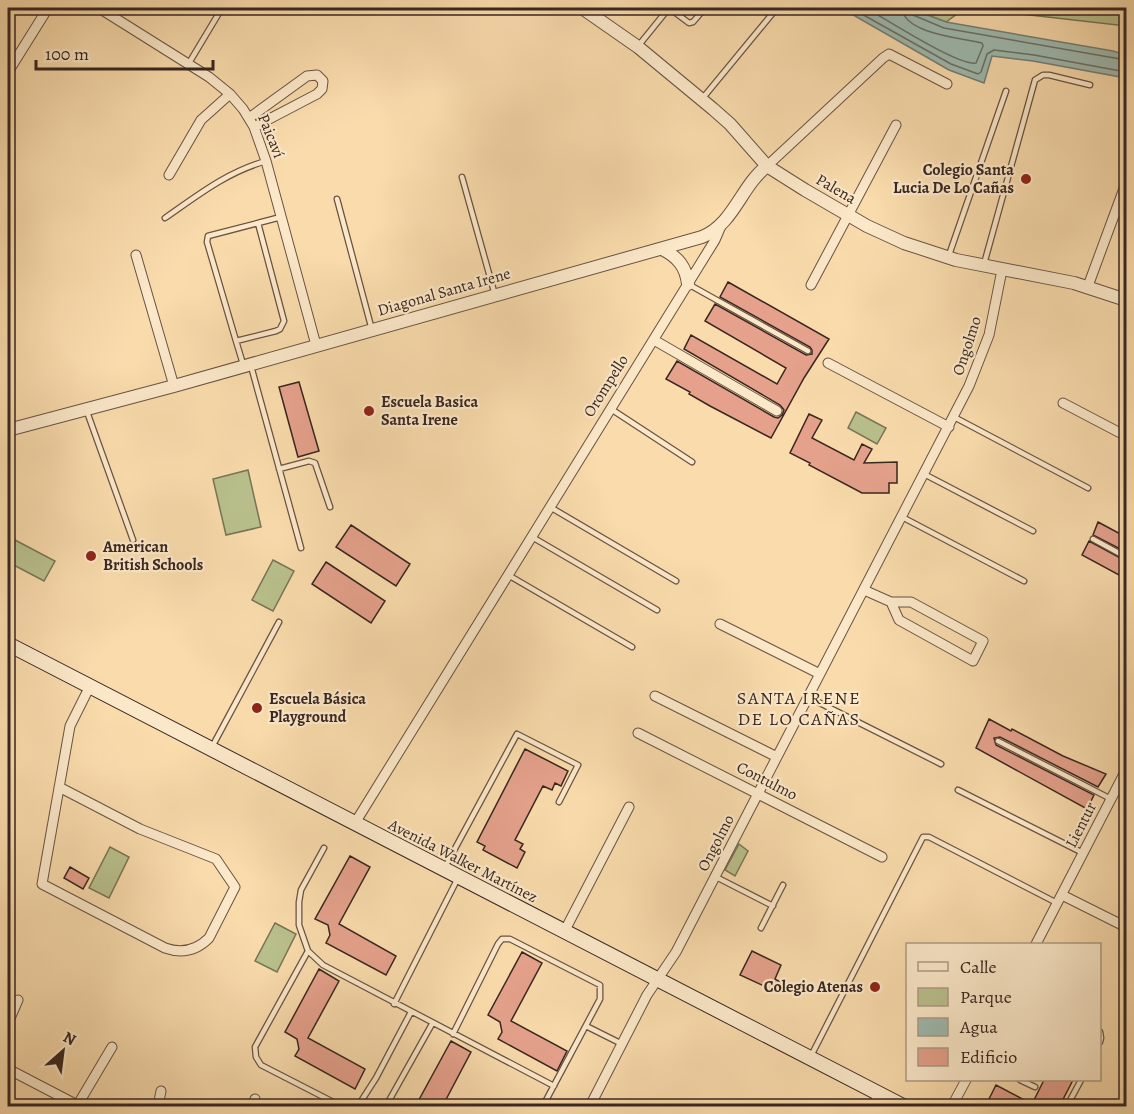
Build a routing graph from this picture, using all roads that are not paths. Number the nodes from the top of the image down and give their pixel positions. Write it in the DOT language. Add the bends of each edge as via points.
graph roads {
  1 [pos="48,8"];
  2 [pos="99,8"];
  3 [pos="222,8"];
  4 [pos="582,8"];
  5 [pos="669,8"];
  6 [pos="705,8"];
  7 [pos="777,8"];
  8 [pos="638,47"];
  9 [pos="189,63"];
  10 [pos="8,72"];
  11 [pos="947,84"];
  12 [pos="1090,84"];
  13 [pos="1006,91"];
  14 [pos="230,94"];
  15 [pos="702,99"];
  16 [pos="249,118"];
  17 [pos="896,125"];
  18 [pos="254,128"];
  19 [pos="266,161"];
  20 [pos="768,166"];
  21 [pos="169,175"];
  22 [pos="462,177"];
  23 [pos="1126,183"];
  24 [pos="337,199"];
  25 [pos="849,216"];
  26 [pos="281,217"];
  27 [pos="165,218"];
  28 [pos="258,223"];
  29 [pos="721,226"];
  30 [pos="662,249"];
  31 [pos="136,255"];
  32 [pos="948,258"];
  33 [pos="983,267"];
  34 [pos="1002,270"];
  35 [pos="688,284"];
  36 [pos="811,285"];
  37 [pos="1088,286"];
  38 [pos="495,295"];
  39 [pos="1126,300"];
  40 [pos="372,330"];
  41 [pos="236,340"];
  42 [pos="654,340"];
  43 [pos="316,345"];
  44 [pos="808,351"];
  45 [pos="828,363"];
  46 [pos="247,365"];
  47 [pos="174,386"];
  48 [pos="1063,403"];
  49 [pos="86,409"];
  50 [pos="611,410"];
  51 [pos="777,411"];
  52 [pos="954,417"];
  53 [pos="949,427"];
  54 [pos="8,430"];
  55 [pos="1126,436"];
  56 [pos="692,462"];
  57 [pos="279,469"];
  58 [pos="924,474"];
  59 [pos="1088,488"];
  60 [pos="330,507"];
  61 [pos="550,507"];
  62 [pos="902,517"];
  63 [pos="1033,531"];
  64 [pos="532,537"];
  65 [pos="133,540"];
  66 [pos="1093,540"];
  67 [pos="301,548"];
  68 [pos="1126,557"];
  69 [pos="508,575"];
  70 [pos="1024,580"];
  71 [pos="676,581"];
  72 [pos="864,590"];
  73 [pos="891,602"];
  74 [pos="657,610"];
  75 [pos="279,622"];
  76 [pos="720,624"];
  77 [pos="8,644"];
  78 [pos="632,647"];
  79 [pos="820,674"];
  80 [pos="90,687"];
  81 [pos="655,696"];
  82 [pos="808,697"];
  83 [pos="638,733"];
  84 [pos="998,741"];
  85 [pos="211,749"];
  86 [pos="777,758"];
  87 [pos="941,764"];
  88 [pos="1126,770"];
  89 [pos="59,787"];
  90 [pos="958,790"];
  91 [pos="758,794"];
  92 [pos="1111,799"];
  93 [pos="559,802"];
  94 [pos="629,807"];
  95 [pos="355,824"];
  96 [pos="324,848"];
  97 [pos="1083,853"];
  98 [pos="882,857"];
  99 [pos="444,869"];
  100 [pos="716,876"];
  101 [pos="459,877"];
  102 [pos="783,885"];
  103 [pos="1060,899"];
  104 [pos="773,906"];
  105 [pos="1126,927"];
  106 [pos="761,928"];
  107 [pos="564,932"];
  108 [pos="1037,943"];
  109 [pos="308,951"];
  110 [pos="658,980"];
  111 [pos="18,1000"];
  112 [pos="394,1004"];
  113 [pos="411,1012"];
  114 [pos="8,1023"];
  115 [pos="432,1023"];
  116 [pos="586,1026"];
  117 [pos="453,1034"];
  118 [pos="622,1044"];
  119 [pos="112,1047"];
  120 [pos="810,1058"];
  121 [pos="8,1069"];
  122 [pos="965,1081"];
  123 [pos="1022,1081"];
  124 [pos="1080,1081"];
  125 [pos="554,1086"];
  126 [pos="1035,1087"];
  127 [pos="161,1091"];
  128 [pos="877,1100"];
  129 [pos="78,1106"];
  130 [pos="158,1107"];
  131 [pos="341,1107"];
  132 [pos="358,1107"];
  133 [pos="387,1107"];
  134 [pos="543,1107"];
  135 [pos="590,1107"];
  136 [pos="903,1107"];
  137 [pos="952,1107"];
  138 [pos="1067,1107"];
  1 -- 10 [label="street"];
  2 -- 9 [label="street, Paicaví"];
  3 -- 9 [label="lane"];
  4 -- 8 [label="street, Palena"];
  5 -- 6 [label="lane" via="689,23"];
  5 -- 8 [label="lane"];
  7 -- 15 [label="lane"];
  8 -- 15 [label="street, Palena"];
  9 -- 14 [label="street, Paicaví"];
  11 -- 20 [label="street, Orompello" via="889,54"];
  12 -- 33 [label="lane" via="1049,75 1035,80"];
  13 -- 32 [label="lane"];
  14 -- 16 [label="street, Paicaví"];
  14 -- 21 [label="street" via="201,120"];
  15 -- 20 [label="street, Palena"];
  16 -- 18 [label="street, Paicaví"];
  16 -- 18 [label="street" via="306,76 314,74 323,81 317,94"];
  17 -- 25 [label="street"];
  18 -- 19 [label="street, Paicaví"];
  19 -- 26 [label="street, Paicaví"];
  19 -- 27 [label="lane" via="225,177"];
  20 -- 25 [label="street, Palena"];
  20 -- 29 [label="street, Orompello" via="757,175"];
  22 -- 38 [label="lane"];
  23 -- 37 [label="street"];
  24 -- 40 [label="lane"];
  25 -- 32 [label="street, Palena" via="904,243"];
  25 -- 36 [label="street"];
  26 -- 28 [label="lane"];
  26 -- 43 [label="street, Paicaví"];
  28 -- 41 [label="lane" via="284,321 276,331"];
  28 -- 41 [label="lane" via="208,236"];
  29 -- 30 [label="street, Diagonal Santa Irene" via="702,237"];
  29 -- 35 [label="street, Orompello"];
  30 -- 35 [label="street" via="679,261"];
  30 -- 38 [label="street, Diagonal Santa Irene"];
  31 -- 47 [label="street"];
  32 -- 33 [label="street, Palena"];
  33 -- 34 [label="street, Palena"];
  34 -- 37 [label="street, Palena"];
  34 -- 52 [label="street, Ongolmo" via="982,356"];
  35 -- 42 [label="street, Orompello"];
  35 -- 44 [label="lane"];
  37 -- 39 [label="street, Palena"];
  38 -- 40 [label="street, Diagonal Santa Irene"];
  40 -- 43 [label="street, Diagonal Santa Irene"];
  41 -- 46 [label="lane"];
  42 -- 50 [label="street, Orompello"];
  42 -- 51 [label="street"];
  43 -- 46 [label="street, Diagonal Santa Irene"];
  45 -- 53 [label="street"];
  46 -- 47 [label="street, Diagonal Santa Irene"];
  46 -- 57 [label="lane"];
  47 -- 49 [label="street, Diagonal Santa Irene"];
  48 -- 55 [label="street"];
  49 -- 54 [label="street, Diagonal Santa Irene"];
  49 -- 65 [label="lane"];
  50 -- 56 [label="lane"];
  50 -- 61 [label="street, Orompello"];
  52 -- 53 [label="street, Ongolmo"];
  52 -- 59 [label="lane"];
  53 -- 58 [label="street, Ongolmo"];
  57 -- 60 [label="lane" via="315,463"];
  57 -- 67 [label="lane"];
  58 -- 62 [label="street, Ongolmo"];
  58 -- 63 [label="lane"];
  61 -- 64 [label="street, Orompello"];
  61 -- 71 [label="lane"];
  62 -- 70 [label="lane"];
  62 -- 72 [label="street, Ongolmo"];
  64 -- 69 [label="street, Orompello"];
  64 -- 74 [label="lane"];
  66 -- 68 [label="lane"];
  69 -- 78 [label="lane"];
  69 -- 95 [label="street, Orompello"];
  72 -- 73 [label="street"];
  72 -- 79 [label="street, Ongolmo"];
  73 -- 73 [label="street" via="899,620 973,662 983,641 911,602"];
  75 -- 85 [label="lane"];
  76 -- 79 [label="street"];
  77 -- 80 [label="main road, Avenida Walker Martínez"];
  79 -- 82 [label="street, Ongolmo"];
  80 -- 85 [label="main road, Avenida Walker Martínez"];
  80 -- 89 [label="street" via="70,726"];
  81 -- 86 [label="street"];
  82 -- 86 [label="street, Ongolmo"];
  82 -- 87 [label="lane"];
  83 -- 91 [label="street, Contulmo"];
  84 -- 92 [label="lane"];
  85 -- 95 [label="main road, Avenida Walker Martínez"];
  86 -- 91 [label="street, Ongolmo"];
  88 -- 92 [label="street, Lientur"];
  89 -- 89 [label="street" via="42,884 173,951 189,951 203,944 235,887 216,859 140,829"];
  90 -- 97 [label="lane"];
  91 -- 98 [label="street, Contulmo"];
  91 -- 100 [label="street, Ongolmo"];
  92 -- 97 [label="street, Lientur"];
  93 -- 99 [label="lane" via="578,765 517,734"];
  94 -- 107 [label="street"];
  95 -- 99 [label="main road, Avenida Walker Martínez"];
  96 -- 109 [label="lane" via="301,890 299,925"];
  97 -- 103 [label="street, Lientur"];
  99 -- 101 [label="main road, Avenida Walker Martínez"];
  100 -- 104 [label="lane"];
  100 -- 110 [label="street, Ongolmo"];
  101 -- 107 [label="main road, Avenida Walker Martínez"];
  101 -- 112 [label="lane"];
  102 -- 104 [label="lane"];
  103 -- 105 [label="street"];
  103 -- 108 [label="street, Lientur"];
  103 -- 120 [label="lane" via="923,837"];
  104 -- 106 [label="lane"];
  107 -- 110 [label="main road, Avenida Walker Martínez"];
  109 -- 112 [label="lane" via="323,965"];
  109 -- 131 [label="lane" via="255,1047 256,1057 274,1073"];
  110 -- 118 [label="street, Ongolmo"];
  110 -- 120 [label="main road, Avenida Walker Martínez"];
  111 -- 114 [label="street"];
  112 -- 113 [label="lane"];
  113 -- 115 [label="lane"];
  113 -- 132 [label="lane"];
  115 -- 117 [label="lane"];
  115 -- 133 [label="lane"];
  116 -- 117 [label="lane" via="600,999 600,985 510,939 502,939"];
  116 -- 118 [label="lane"];
  116 -- 125 [label="lane"];
  117 -- 125 [label="lane"];
  118 -- 135 [label="street, Ongolmo"];
  119 -- 129 [label="street"];
  120 -- 128 [label="main road, Avenida Walker Martínez"];
  121 -- 129 [label="street"];
  122 -- 137 [label="street"];
  123 -- 126 [label="lane"];
  124 -- 138 [label="lane"];
  125 -- 134 [label="lane"];
  127 -- 130 [label="street"];
  128 -- 136 [label="main road, Avenida Walker Martínez"];
}
